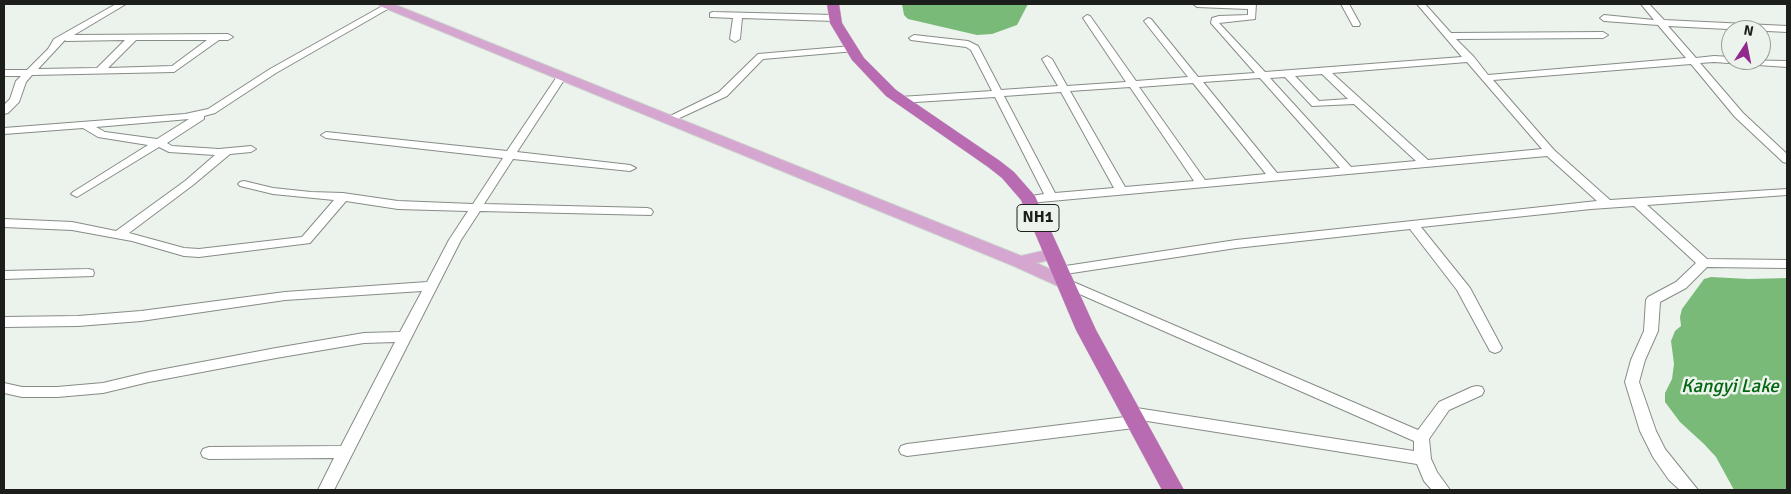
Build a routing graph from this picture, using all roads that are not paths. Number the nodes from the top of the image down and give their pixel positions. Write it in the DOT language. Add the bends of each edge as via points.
graph roads {
  1 [pos="122,4"];
  2 [pos="1198,4"];
  3 [pos="1345,4"];
  4 [pos="1421,4"];
  5 [pos="1645,4"];
  6 [pos="386,5"];
  7 [pos="1252,5"];
  8 [pos="834,11"];
  9 [pos="713,15"];
  10 [pos="738,16"];
  11 [pos="1087,18"];
  12 [pos="1604,18"];
  13 [pos="1148,21"];
  14 [pos="1356,24"];
  15 [pos="1661,24"];
  16 [pos="1787,29"];
  17 [pos="1603,35"];
  18 [pos="1450,36"];
  19 [pos="217,37"];
  20 [pos="228,37"];
  21 [pos="63,38"];
  22 [pos="133,38"];
  23 [pos="735,38"];
  24 [pos="914,38"];
  25 [pos="852,49"];
  26 [pos="1047,59"];
  27 [pos="1471,59"];
  28 [pos="1695,61"];
  29 [pos="1787,64"];
  30 [pos="100,70"];
  31 [pos="1324,71"];
  32 [pos="4,72"];
  33 [pos="30,72"];
  34 [pos="1288,73"];
  35 [pos="1263,74"];
  36 [pos="561,77"];
  37 [pos="1486,78"];
  38 [pos="1197,80"];
  39 [pos="1132,84"];
  40 [pos="1064,89"];
  41 [pos="998,94"];
  42 [pos="900,100"];
  43 [pos="1356,101"];
  44 [pos="4,111"];
  45 [pos="211,111"];
  46 [pos="668,120"];
  47 [pos="85,125"];
  48 [pos="4,131"];
  49 [pos="326,135"];
  50 [pos="160,143"];
  51 [pos="252,148"];
  52 [pos="227,151"];
  53 [pos="1550,152"];
  54 [pos="510,155"];
  55 [pos="1787,160"];
  56 [pos="1425,163"];
  57 [pos="630,168"];
  58 [pos="1348,170"];
  59 [pos="1274,177"];
  60 [pos="244,184"];
  61 [pos="1202,184"];
  62 [pos="1122,191"];
  63 [pos="1787,192"];
  64 [pos="77,194"];
  65 [pos="343,197"];
  66 [pos="1051,197"];
  67 [pos="1029,199"];
  68 [pos="1636,201"];
  69 [pos="1607,204"];
  70 [pos="478,206"];
  71 [pos="647,212"];
  72 [pos="4,223"];
  73 [pos="1413,225"];
  74 [pos="118,235"];
  75 [pos="1052,254"];
  76 [pos="1020,262"];
  77 [pos="1704,263"];
  78 [pos="1787,264"];
  79 [pos="88,273"];
  80 [pos="4,275"];
  81 [pos="1062,277"];
  82 [pos="431,286"];
  83 [pos="4,322"];
  84 [pos="405,336"];
  85 [pos="1494,348"];
  86 [pos="4,388"];
  87 [pos="1477,391"];
  88 [pos="1132,418"];
  89 [pos="1421,438"];
  90 [pos="907,450"];
  91 [pos="346,452"];
  92 [pos="209,453"];
  93 [pos="1423,458"];
  94 [pos="1429,483"];
  95 [pos="326,490"];
  96 [pos="1173,490"];
  97 [pos="1442,490"];
  98 [pos="1690,490"];
  1 -- 21 [label="street"];
  2 -- 7 [label="street"];
  3 -- 14 [label="street"];
  4 -- 18 [label="street"];
  5 -- 15 [label="street"];
  6 -- 36 [label="main road"];
  6 -- 45 [label="street"];
  7 -- 35 [label="street" via="1250,18 1219,19 1215,22"];
  8 -- 10 [label="street"];
  8 -- 25 [label="highway, NH1"];
  9 -- 10 [label="street"];
  10 -- 23 [label="street"];
  11 -- 39 [label="street"];
  12 -- 15 [label="street"];
  13 -- 38 [label="street"];
  15 -- 16 [label="street"];
  15 -- 28 [label="street"];
  17 -- 18 [label="street"];
  18 -- 27 [label="street"];
  19 -- 20 [label="street"];
  19 -- 22 [label="street"];
  19 -- 30 [label="street" via="174,69"];
  21 -- 22 [label="street"];
  21 -- 33 [label="street"];
  22 -- 30 [label="street"];
  24 -- 41 [label="street" via="972,46"];
  25 -- 42 [label="highway, NH1"];
  25 -- 46 [label="street" via="761,56 722,94"];
  26 -- 40 [label="street"];
  27 -- 31 [label="street"];
  27 -- 37 [label="street"];
  28 -- 29 [label="street" via="1714,59"];
  28 -- 37 [label="street"];
  28 -- 55 [label="street" via="1739,115"];
  30 -- 33 [label="street"];
  31 -- 34 [label="street"];
  31 -- 43 [label="street"];
  32 -- 33 [label="street"];
  33 -- 44 [label="street"];
  34 -- 35 [label="street"];
  34 -- 43 [label="street" via="1316,104"];
  35 -- 38 [label="street"];
  35 -- 58 [label="street"];
  36 -- 46 [label="main road"];
  36 -- 54 [label="street"];
  37 -- 53 [label="street"];
  38 -- 39 [label="street"];
  38 -- 59 [label="street"];
  39 -- 40 [label="street"];
  39 -- 61 [label="street"];
  40 -- 41 [label="street"];
  40 -- 62 [label="street"];
  41 -- 42 [label="street"];
  41 -- 66 [label="street"];
  42 -- 67 [label="highway, NH1" via="994,164"];
  43 -- 56 [label="street"];
  45 -- 47 [label="street" via="185,118"];
  45 -- 50 [label="street"];
  46 -- 76 [label="main road"];
  47 -- 48 [label="street"];
  47 -- 50 [label="street" via="102,135"];
  49 -- 54 [label="street"];
  50 -- 52 [label="street" via="169,149 190,152"];
  50 -- 64 [label="street"];
  51 -- 52 [label="street"];
  52 -- 74 [label="street"];
  53 -- 56 [label="street"];
  53 -- 69 [label="street"];
  54 -- 57 [label="street"];
  54 -- 70 [label="street"];
  56 -- 58 [label="street"];
  58 -- 59 [label="street"];
  59 -- 61 [label="street"];
  60 -- 65 [label="street" via="311,196"];
  61 -- 62 [label="street"];
  62 -- 66 [label="street"];
  63 -- 68 [label="street"];
  65 -- 70 [label="street" via="398,205"];
  65 -- 74 [label="street" via="302,242 184,252"];
  66 -- 67 [label="street"];
  67 -- 75 [label="highway, NH1"];
  68 -- 69 [label="street"];
  68 -- 77 [label="street"];
  69 -- 73 [label="street"];
  70 -- 71 [label="street"];
  70 -- 82 [label="street" via="455,240"];
  72 -- 74 [label="street" via="72,226"];
  73 -- 81 [label="street" via="1236,244"];
  73 -- 85 [label="street" via="1463,288"];
  75 -- 76 [label="main road"];
  75 -- 81 [label="highway, NH1"];
  76 -- 81 [label="main road"];
  77 -- 78 [label="street"];
  77 -- 98 [label="street" via="1681,285 1653,300 1651,331 1632,382 1638,405 1659,453"];
  79 -- 80 [label="street"];
  81 -- 88 [label="highway, NH1"];
  81 -- 89 [label="street"];
  82 -- 83 [label="street" via="285,296 141,316"];
  82 -- 84 [label="street"];
  84 -- 86 [label="street" via="364,338 276,353 103,388 22,392"];
  84 -- 91 [label="street"];
  87 -- 89 [label="street" via="1444,406"];
  88 -- 90 [label="street"];
  88 -- 93 [label="street"];
  88 -- 96 [label="highway, NH1"];
  89 -- 93 [label="street"];
  91 -- 92 [label="street"];
  91 -- 95 [label="street"];
  93 -- 94 [label="street"];
  94 -- 97 [label="street"];
}
